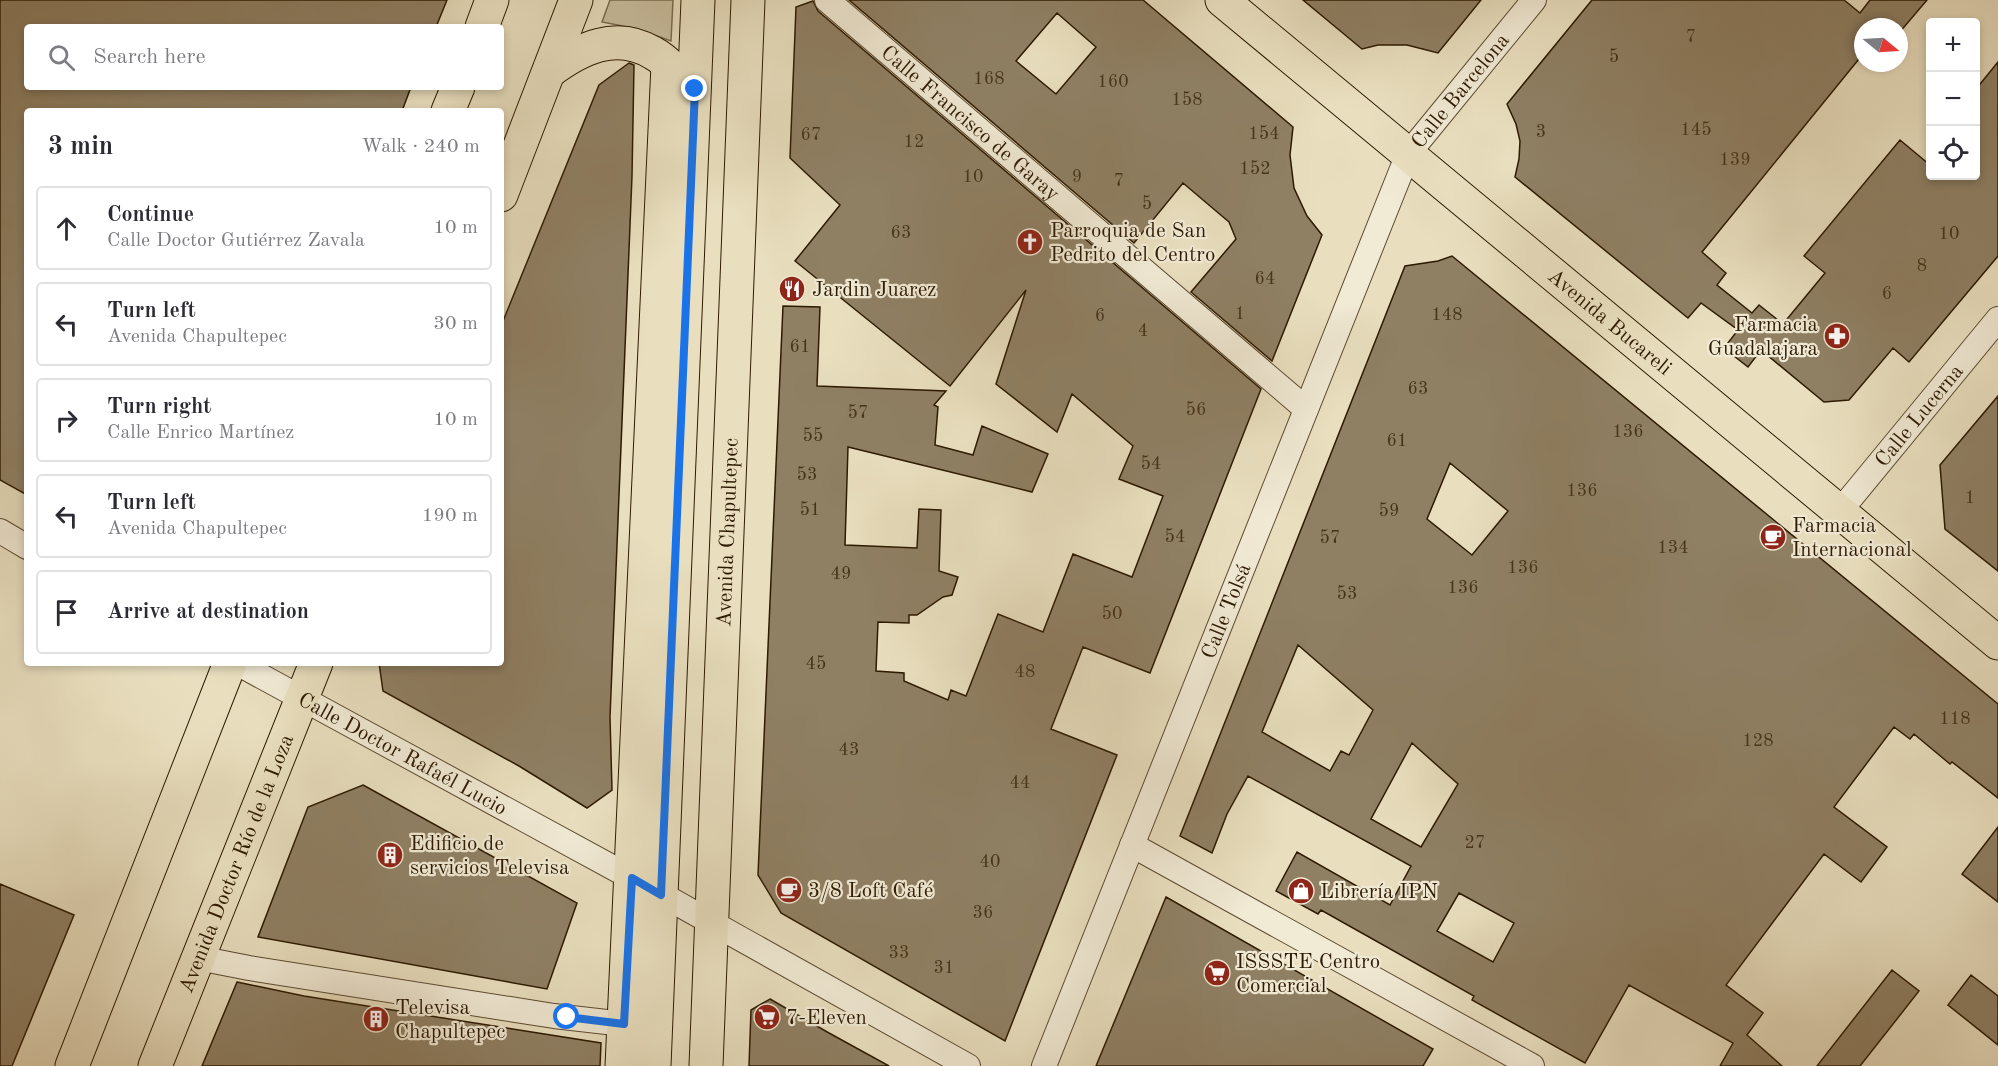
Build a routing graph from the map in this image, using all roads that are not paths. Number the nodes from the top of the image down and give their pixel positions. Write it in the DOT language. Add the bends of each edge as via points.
graph roads {
  1 [pos="492,0"];
  2 [pos="576,0"];
  3 [pos="698,0"];
  4 [pos="748,0"];
  5 [pos="827,0"];
  6 [pos="1222,0"];
  7 [pos="1534,0"];
  8 [pos="483,24"];
  9 [pos="668,64"];
  10 [pos="550,71"];
  11 [pos="695,89"];
  12 [pos="457,90"];
  13 [pos="449,108"];
  14 [pos="1408,154"];
  15 [pos="504,187"];
  16 [pos="1998,319"];
  17 [pos="1306,409"];
  18 [pos="1840,511"];
  19 [pos="0,531"];
  20 [pos="24,545"];
  21 [pos="1998,643"];
  22 [pos="229,666"];
  23 [pos="243,666"];
  24 [pos="315,666"];
  25 [pos="302,698"];
  26 [pos="1132,845"];
  27 [pos="632,878"];
  28 [pos="661,895"];
  29 [pos="712,923"];
  30 [pos="198,958"];
  31 [pos="624,1024"];
  32 [pos="72,1066"];
  33 [pos="155,1066"];
  34 [pos="622,1066"];
  35 [pos="654,1066"];
  36 [pos="706,1066"];
  37 [pos="968,1066"];
  38 [pos="1044,1066"];
  39 [pos="1532,1066"];
  1 -- 8 [label="main road"];
  2 -- 10 [label="main road"];
  3 -- 11 [label="main road"];
  4 -- 29 [label="main road, Avenida Chapultepec"];
  5 -- 17 [label="street, Calle Francisco de Garay"];
  6 -- 14 [label="main road, Avenida Bucareli"];
  7 -- 14 [label="street, Calle Barcelona"];
  9 -- 10 [label="main road" via="641,47 618,42 572,55"];
  9 -- 11 [label="main road"];
  9 -- 27 [label="main road"];
  10 -- 15 [label="main road"];
  11 -- 28 [label="main road"];
  12 -- 13 [label="main road"];
  14 -- 17 [label="street, Calle Tolsá"];
  14 -- 18 [label="main road, Avenida Bucareli"];
  16 -- 18 [label="street, Calle Lucerna"];
  17 -- 26 [label="street, Calle Tolsá"];
  18 -- 21 [label="main road, Avenida Bucareli"];
  19 -- 20 [label="street"];
  22 -- 32 [label="main road"];
  23 -- 25 [label="street, Calle Doctor Rafaél Lucio"];
  24 -- 25 [label="main road, Avenida Doctor Río de la Loza"];
  25 -- 27 [label="street, Calle Doctor Rafaél Lucio"];
  25 -- 30 [label="main road, Avenida Doctor Río de la Loza"];
  26 -- 38 [label="street, Calle Tolsá"];
  26 -- 39 [label="street"];
  27 -- 28 [label="street, Calle Doctor Rafaél Lucio"];
  27 -- 31 [label="main road"];
  28 -- 29 [label="street, Calle Doctor Rafaél Lucio"];
  28 -- 35 [label="main road"];
  29 -- 36 [label="main road, Avenida Chapultepec"];
  29 -- 37 [label="street, Calle Doctor Rafaél Lucio"];
  30 -- 31 [label="street"];
  30 -- 33 [label="main road, Avenida Doctor Río de la Loza"];
  31 -- 34 [label="main road"];
}
